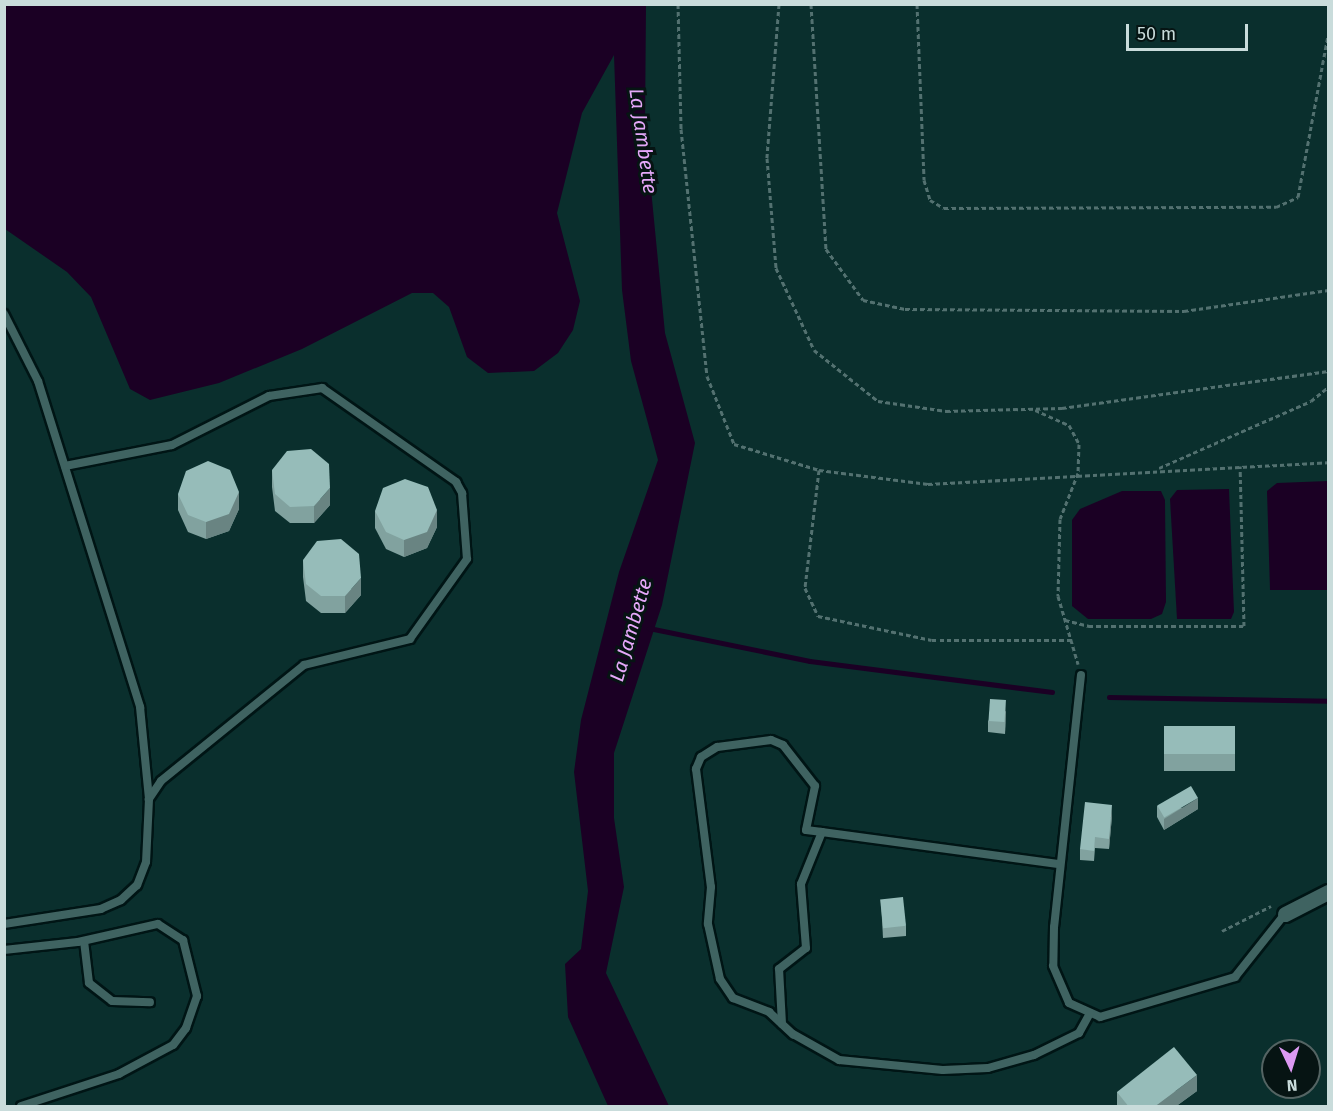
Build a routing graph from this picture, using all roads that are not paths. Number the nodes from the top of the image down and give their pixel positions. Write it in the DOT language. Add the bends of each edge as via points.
graph roads {
  1 [pos="4,314"];
  2 [pos="64,466"];
  3 [pos="1081,675"];
  4 [pos="149,799"];
  5 [pos="822,832"];
  6 [pos="1058,864"];
  7 [pos="1329,892"];
  8 [pos="1285,914"];
  9 [pos="4,924"];
  10 [pos="84,941"];
  11 [pos="4,950"];
  12 [pos="150,1002"];
  13 [pos="1090,1013"];
  14 [pos="782,1024"];
  15 [pos="21,1107"];
  1 -- 2 [label="lane" via="38,381"];
  2 -- 4 [label="lane" via="140,707"];
  2 -- 4 [label="lane" via="172,445 269,396 322,388 456,482 462,493 467,559 410,639 303,665 161,782"];
  3 -- 6 [label="lane"];
  4 -- 9 [label="lane" via="146,862 137,885 121,900 101,909"];
  5 -- 6 [label="lane"];
  5 -- 14 [label="lane" via="801,884 806,948 779,969"];
  5 -- 14 [label="lane" via="806,830 815,786 783,745 771,740 717,747 701,757 696,770 711,887 708,924 720,980 733,998 769,1012"];
  6 -- 13 [label="lane" via="1053,966 1069,1003"];
  7 -- 8 [label="street"];
  8 -- 13 [label="lane" via="1235,977 1100,1017"];
  10 -- 11 [label="lane"];
  10 -- 12 [label="lane" via="84,971 96,990 112,1001"];
  10 -- 15 [label="lane" via="141,925 173,931 183,940 193,968 194,1011 173,1045 147,1060"];
  13 -- 14 [label="lane" via="1079,1033 1034,1056 988,1068 943,1070 839,1060"];
}
